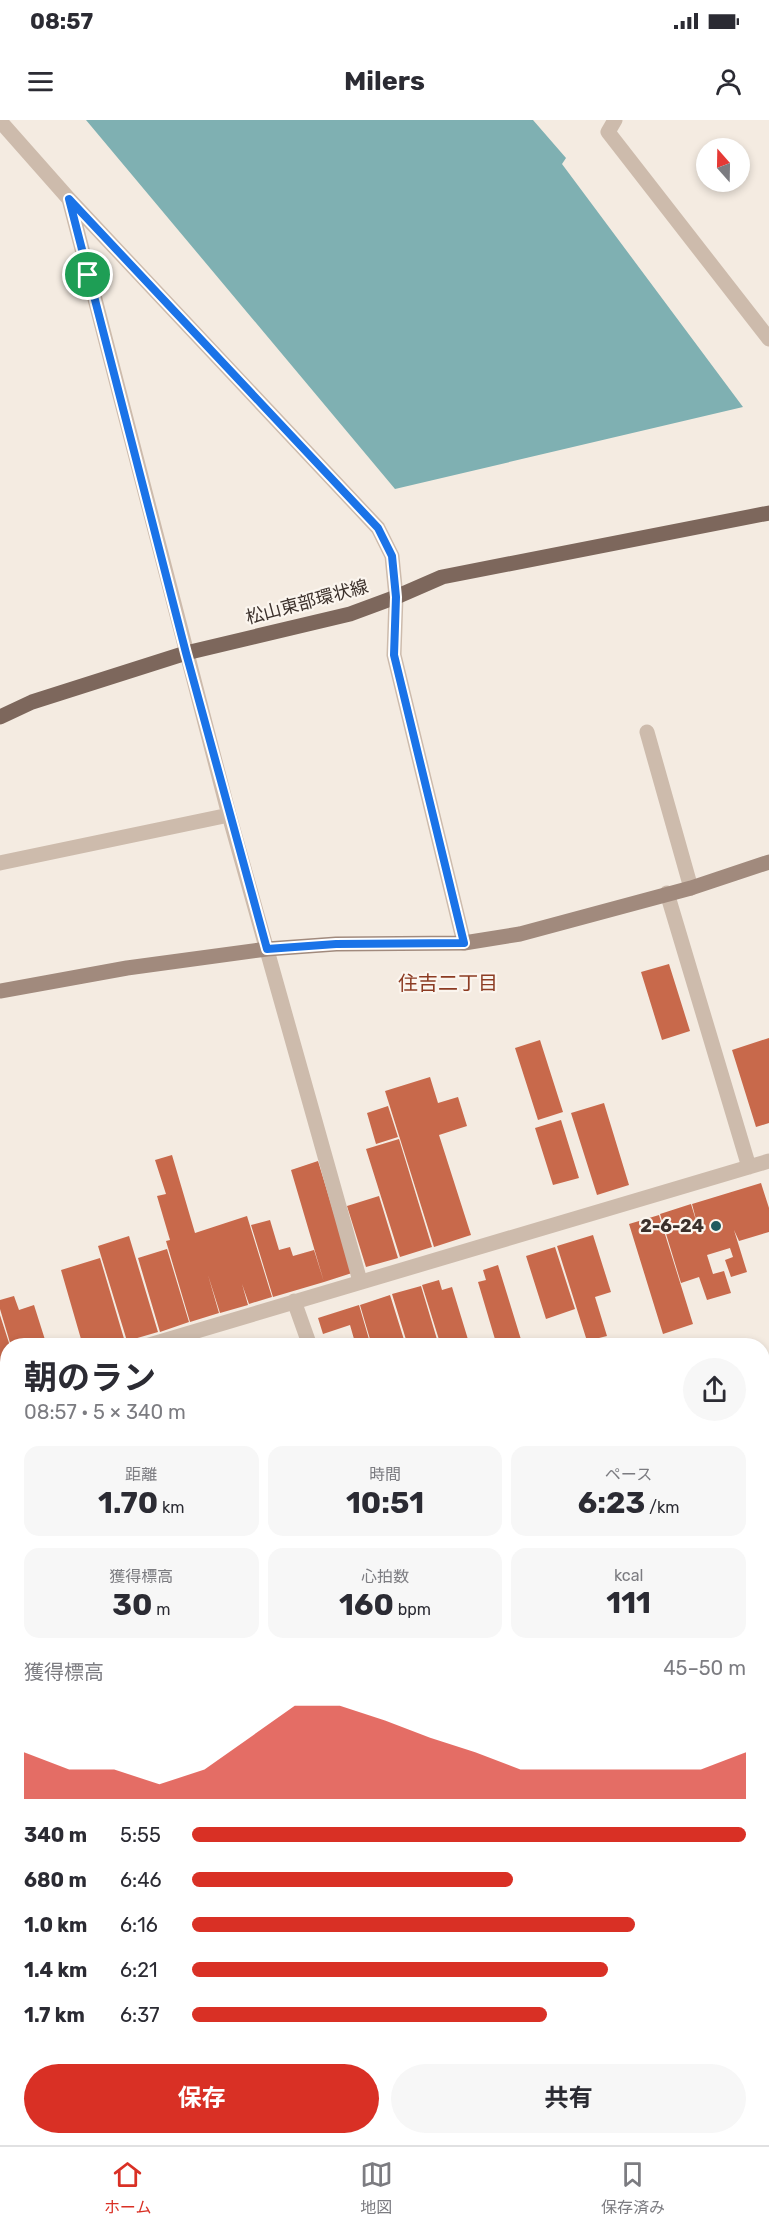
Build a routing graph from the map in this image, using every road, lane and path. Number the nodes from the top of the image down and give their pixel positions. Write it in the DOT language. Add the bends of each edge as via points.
graph roads {
  1 [pos="615,120"];
  2 [pos="0,121"];
  3 [pos="69,199"];
  4 [pos="769,339"];
  5 [pos="769,513"];
  6 [pos="396,597"];
  7 [pos="186,653"];
  8 [pos="0,717"];
  9 [pos="647,732"];
  10 [pos="230,815"];
  11 [pos="769,862"];
  12 [pos="0,863"];
  13 [pos="691,888"];
  14 [pos="667,893"];
  15 [pos="464,943"];
  16 [pos="267,949"];
  17 [pos="0,991"];
  18 [pos="763,1167"];
  19 [pos="360,1281"];
  20 [pos="294,1300"];
  21 [pos="172,1338"];
  22 [pos="307,1338"];
  1 -- 4 [label="street" via="608,132"];
  2 -- 3 [label="street"];
  3 -- 6 [label="street" via="378,528 392,556"];
  3 -- 7 [label="street"];
  5 -- 6 [label="main road, 松山東部環状線" via="442,577"];
  6 -- 7 [label="main road, 松山東部環状線" via="350,614"];
  6 -- 15 [label="street" via="394,655"];
  7 -- 8 [label="main road, 松山東部環状線" via="33,702"];
  7 -- 10 [label="street"];
  9 -- 13 [label="street"];
  10 -- 12 [label="street"];
  10 -- 16 [label="street"];
  11 -- 13 [label="street"];
  13 -- 14 [label="street"];
  14 -- 15 [label="street" via="520,934"];
  14 -- 18 [label="street"];
  15 -- 16 [label="street"];
  16 -- 17 [label="street"];
  16 -- 19 [label="street"];
  18 -- 19 [label="street"];
  19 -- 20 [label="street"];
  20 -- 21 [label="street"];
  20 -- 22 [label="street"];
}
